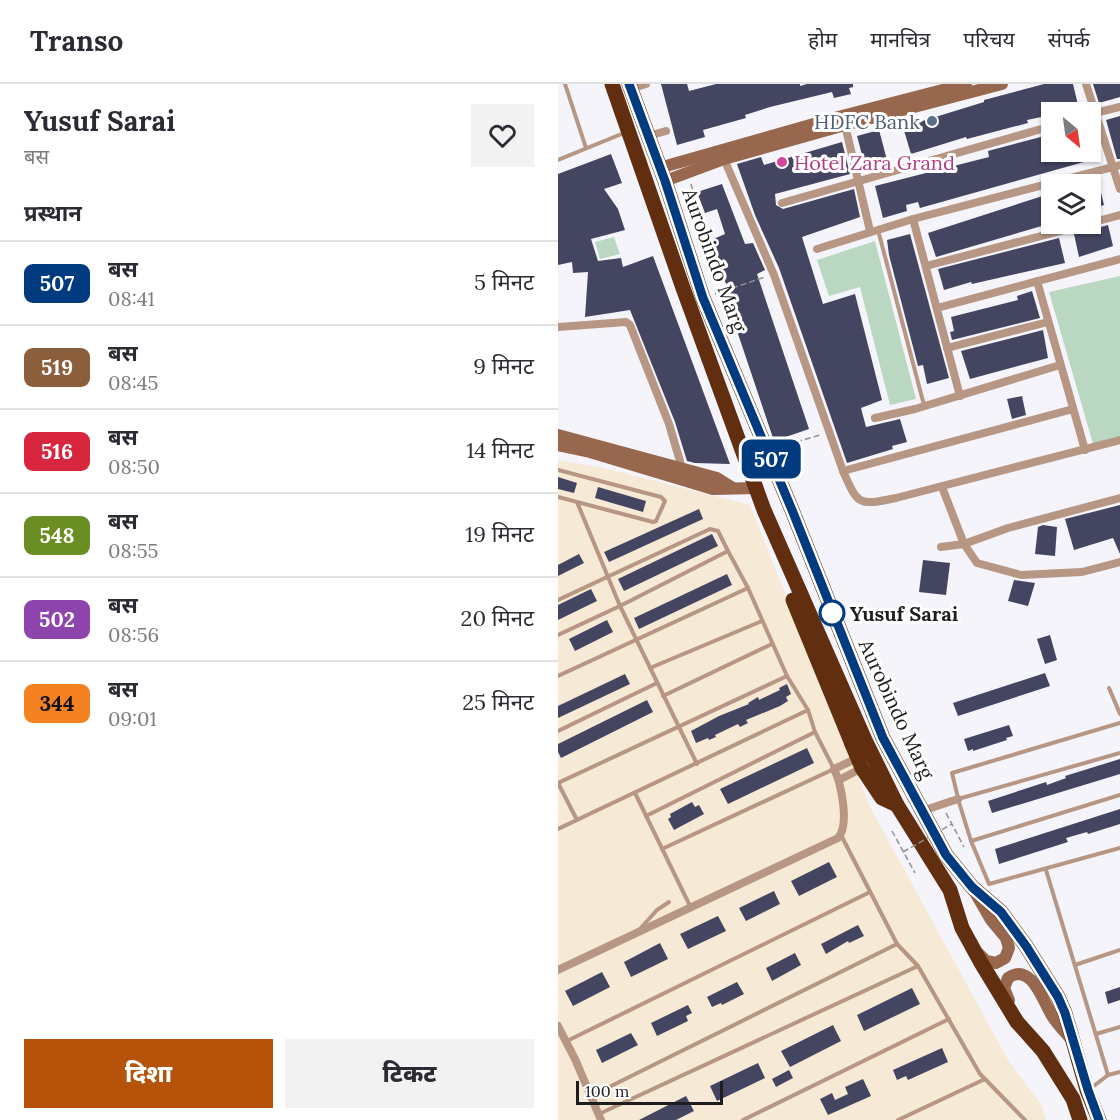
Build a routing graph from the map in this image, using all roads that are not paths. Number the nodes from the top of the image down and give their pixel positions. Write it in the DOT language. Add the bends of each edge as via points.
graph roads {
  1 [pos="565,84"];
  2 [pos="612,84"];
  3 [pos="646,84"];
  4 [pos="966,84"];
  5 [pos="1002,84"];
  6 [pos="1086,84"];
  7 [pos="629,86"];
  8 [pos="926,89"];
  9 [pos="1090,102"];
  10 [pos="1120,107"];
  11 [pos="1101,112"];
  12 [pos="844,125"];
  13 [pos="1041,129"];
  14 [pos="630,131"];
  15 [pos="666,131"];
  16 [pos="1101,132"];
  17 [pos="648,136"];
  18 [pos="585,148"];
  19 [pos="724,159"];
  20 [pos="558,160"];
  21 [pos="1116,166"];
  22 [pos="662,175"];
  23 [pos="858,182"];
  24 [pos="1120,189"];
  25 [pos="782,203"];
  26 [pos="1120,215"];
  27 [pos="914,219"];
  28 [pos="1101,220"];
  29 [pos="874,230"];
  30 [pos="1047,234"];
  31 [pos="817,249"];
  32 [pos="1120,259"];
  33 [pos="926,266"];
  34 [pos="1036,281"];
  35 [pos="937,308"];
  36 [pos="1048,322"];
  37 [pos="558,327"];
  38 [pos="947,348"];
  39 [pos="1060,365"];
  40 [pos="960,396"];
  41 [pos="925,406"];
  42 [pos="1073,409"];
  43 [pos="874,418"];
  44 [pos="558,435"];
  45 [pos="1120,440"];
  46 [pos="558,444"];
  47 [pos="1085,450"];
  48 [pos="682,468"];
  49 [pos="558,470"];
  50 [pos="843,471"];
  51 [pos="942,487"];
  52 [pos="733,488"];
  53 [pos="756,488"];
  54 [pos="558,497"];
  55 [pos="1120,498"];
  56 [pos="576,502"];
  57 [pos="768,519"];
  58 [pos="964,544"];
  59 [pos="941,547"];
  60 [pos="728,551"];
  61 [pos="1120,562"];
  62 [pos="608,578"];
  63 [pos="748,588"];
  64 [pos="558,600"];
  65 [pos="620,606"];
  66 [pos="762,621"];
  67 [pos="558,635"];
  68 [pos="636,639"];
  69 [pos="772,644"];
  70 [pos="650,668"];
  71 [pos="558,676"];
  72 [pos="787,676"];
  73 [pos="657,683"];
  74 [pos="1109,688"];
  75 [pos="663,696"];
  76 [pos="808,710"];
  77 [pos="1120,714"];
  78 [pos="856,719"];
  79 [pos="1120,723"];
  80 [pos="678,726"];
  81 [pos="558,731"];
  82 [pos="815,732"];
  83 [pos="1120,753"];
  84 [pos="857,757"];
  85 [pos="697,764"];
  86 [pos="834,769"];
  87 [pos="839,780"];
  88 [pos="558,783"];
  89 [pos="635,793"];
  90 [pos="1120,795"];
  91 [pos="958,799"];
  92 [pos="897,805"];
  93 [pos="922,811"];
  94 [pos="646,816"];
  95 [pos="577,820"];
  96 [pos="558,829"];
  97 [pos="841,835"];
  98 [pos="971,841"];
  99 [pos="1120,848"];
  100 [pos="662,849"];
  101 [pos="1047,870"];
  102 [pos="972,887"];
  103 [pos="950,890"];
  104 [pos="870,892"];
  105 [pos="669,902"];
  106 [pos="690,906"];
  107 [pos="634,935"];
  108 [pos="897,944"];
  109 [pos="1120,950"];
  110 [pos="1075,964"];
  111 [pos="918,966"];
  112 [pos="558,970"];
  113 [pos="949,1019"];
  114 [pos="558,1026"];
  115 [pos="1120,1027"];
  116 [pos="1096,1034"];
  117 [pos="1072,1040"];
  118 [pos="567,1041"];
  119 [pos="1043,1051"];
  120 [pos="1120,1072"];
  121 [pos="1108,1075"];
  122 [pos="985,1078"];
  123 [pos="1088,1090"];
  124 [pos="591,1096"];
  125 [pos="600,1117"];
  126 [pos="743,1120"];
  127 [pos="898,1120"];
  128 [pos="1025,1120"];
  129 [pos="1080,1120"];
  130 [pos="1099,1120"];
  1 -- 18 [label="lane"];
  2 -- 14 [label="highway, Aurobindo Marg"];
  3 -- 7 [label="street"];
  4 -- 8 [label="street"];
  5 -- 12 [label="street"];
  6 -- 9 [label="street"];
  7 -- 17 [label="highway, Aurobindo Marg"];
  8 -- 22 [label="street"];
  10 -- 11 [label="street"];
  12 -- 19 [label="street"];
  12 -- 23 [label="street"];
  13 -- 23 [label="street"];
  14 -- 18 [label="lane"];
  14 -- 53 [label="highway, Aurobindo Marg"];
  15 -- 17 [label="street"];
  16 -- 21 [label="street"];
  17 -- 22 [label="highway, Aurobindo Marg"];
  18 -- 20 [label="lane"];
  19 -- 22 [label="street" via="688,172"];
  19 -- 50 [label="street" via="774,275"];
  21 -- 24 [label="street"];
  21 -- 27 [label="street"];
  22 -- 93 [label="highway, Aurobindo Marg" via="703,298 883,738"];
  23 -- 25 [label="street"];
  23 -- 29 [label="street"];
  26 -- 28 [label="street"];
  27 -- 29 [label="street"];
  27 -- 33 [label="street"];
  29 -- 31 [label="street"];
  29 -- 41 [label="lane"];
  30 -- 33 [label="street"];
  32 -- 34 [label="street"];
  33 -- 35 [label="street"];
  34 -- 35 [label="street"];
  34 -- 36 [label="street"];
  35 -- 38 [label="street"];
  36 -- 38 [label="street"];
  36 -- 39 [label="street"];
  37 -- 48 [label="street" via="626,322 630,325 673,434"];
  38 -- 40 [label="street"];
  39 -- 40 [label="street"];
  39 -- 42 [label="street"];
  40 -- 41 [label="street"];
  41 -- 43 [label="street"];
  42 -- 47 [label="street"];
  42 -- 50 [label="street"];
  44 -- 48 [label="street"];
  45 -- 47 [label="street"];
  46 -- 52 [label="street" via="713,489"];
  47 -- 51 [label="street"];
  48 -- 52 [label="street" via="717,478"];
  49 -- 56 [label="lane" via="661,496 665,501 654,522"];
  50 -- 51 [label="street" via="854,496 866,503"];
  51 -- 58 [label="street"];
  52 -- 53 [label="street"];
  53 -- 57 [label="highway, Aurobindo Marg"];
  54 -- 56 [label="lane"];
  55 -- 58 [label="street"];
  56 -- 62 [label="lane"];
  57 -- 78 [label="highway, Aurobindo Marg"];
  57 -- 84 [label="highway" via="769,546"];
  58 -- 59 [label="street"];
  58 -- 61 [label="street" via="977,563 1021,575 1082,572"];
  60 -- 62 [label="lane" via="718,531 710,529"];
  60 -- 63 [label="lane"];
  60 -- 65 [label="lane"];
  62 -- 64 [label="lane"];
  62 -- 65 [label="lane"];
  63 -- 66 [label="lane"];
  63 -- 68 [label="lane"];
  65 -- 67 [label="lane"];
  65 -- 68 [label="lane"];
  66 -- 69 [label="lane"];
  66 -- 70 [label="lane"];
  68 -- 70 [label="lane"];
  68 -- 71 [label="lane"];
  69 -- 72 [label="lane"];
  69 -- 75 [label="lane"];
  70 -- 73 [label="lane"];
  72 -- 76 [label="lane"];
  72 -- 80 [label="lane"];
  73 -- 75 [label="lane"];
  73 -- 81 [label="lane"];
  74 -- 77 [label="lane"];
  75 -- 80 [label="lane"];
  76 -- 82 [label="lane"];
  76 -- 85 [label="lane"];
  78 -- 84 [label="highway"];
  78 -- 92 [label="highway, Aurobindo Marg"];
  79 -- 91 [label="lane" via="952,773"];
  80 -- 85 [label="lane"];
  80 -- 88 [label="lane"];
  82 -- 86 [label="lane"];
  82 -- 94 [label="lane"];
  83 -- 91 [label="lane"];
  84 -- 86 [label="street"];
  84 -- 87 [label="street"];
  84 -- 92 [label="highway" via="882,798"];
  85 -- 89 [label="lane"];
  86 -- 87 [label="street"];
  86 -- 100 [label="lane"];
  87 -- 97 [label="street"];
  88 -- 95 [label="lane"];
  89 -- 94 [label="lane"];
  89 -- 95 [label="lane"];
  90 -- 98 [label="lane"];
  91 -- 93 [label="street"];
  91 -- 98 [label="lane"];
  92 -- 103 [label="highway, Aurobindo Marg"];
  93 -- 102 [label="highway, Aurobindo Marg" via="946,855"];
  94 -- 100 [label="lane"];
  95 -- 96 [label="lane"];
  97 -- 104 [label="lane"];
  97 -- 106 [label="street"];
  98 -- 101 [label="lane" via="989,884"];
  99 -- 101 [label="lane"];
  100 -- 106 [label="lane"];
  101 -- 110 [label="lane"];
  102 -- 103 [label="street" via="1008,942 1005,958 996,963 982,958"];
  102 -- 117 [label="highway, Aurobindo Marg" via="1001,912 1026,946 1062,1005"];
  103 -- 119 [label="highway, Aurobindo Marg" via="962,928 980,961 1017,1022"];
  104 -- 108 [label="lane"];
  104 -- 118 [label="lane"];
  105 -- 107 [label="lane"];
  106 -- 107 [label="street"];
  107 -- 112 [label="street"];
  108 -- 111 [label="lane"];
  108 -- 124 [label="lane"];
  109 -- 110 [label="lane"];
  110 -- 116 [label="lane"];
  111 -- 113 [label="lane"];
  111 -- 125 [label="lane"];
  113 -- 122 [label="lane"];
  113 -- 126 [label="lane"];
  114 -- 118 [label="street"];
  115 -- 116 [label="lane"];
  116 -- 121 [label="lane"];
  117 -- 119 [label="street" via="1052,1017 1031,979 1023,974 1012,975 1005,983 1005,993"];
  117 -- 123 [label="highway, Aurobindo Marg"];
  118 -- 124 [label="street"];
  119 -- 129 [label="highway, Aurobindo Marg" via="1073,1099"];
  120 -- 121 [label="lane"];
  121 -- 123 [label="lane"];
  122 -- 127 [label="lane"];
  122 -- 128 [label="lane"];
  123 -- 130 [label="highway, Aurobindo Marg"];
  124 -- 125 [label="street"];
}
